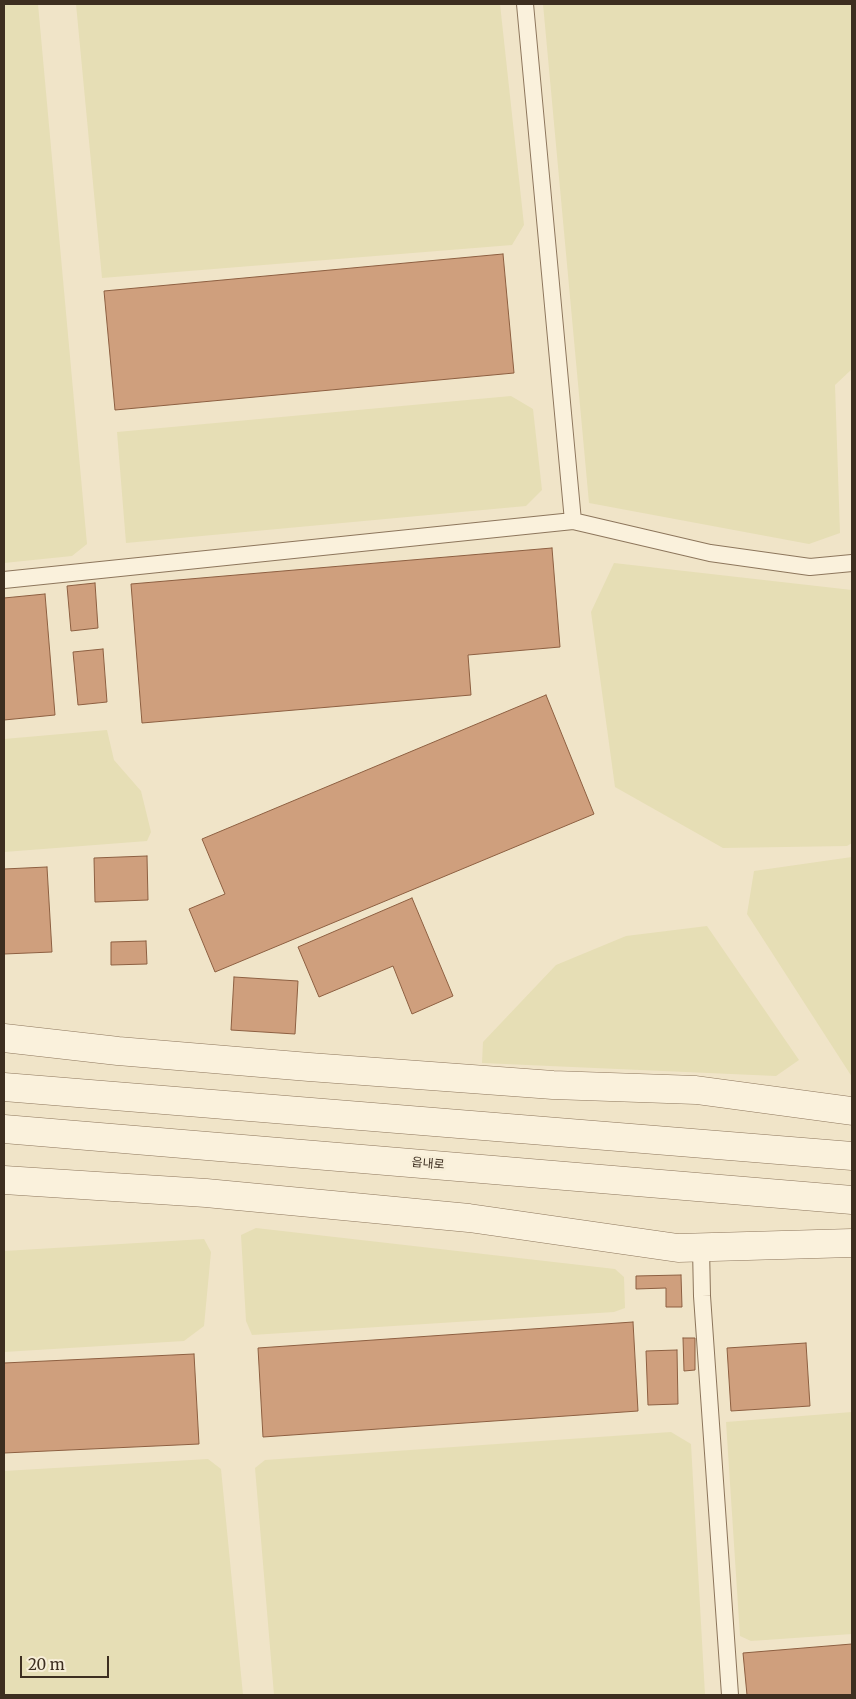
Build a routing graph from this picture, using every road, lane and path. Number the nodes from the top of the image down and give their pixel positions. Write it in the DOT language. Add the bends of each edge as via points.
graph roads {
  1 [pos="525,4"];
  2 [pos="573,521"];
  3 [pos="852,563"];
  4 [pos="4,580"];
  5 [pos="4,1038"];
  6 [pos="4,1087"];
  7 [pos="852,1111"];
  8 [pos="4,1129"];
  9 [pos="852,1156"];
  10 [pos="4,1180"];
  11 [pos="852,1200"];
  12 [pos="852,1243"];
  13 [pos="701,1248"];
  14 [pos="730,1695"];
  1 -- 2 [label="lane"];
  2 -- 3 [label="lane" via="710,553 810,567"];
  2 -- 4 [label="lane"];
  5 -- 7 [label="street" via="309,1068 553,1085 696,1090"];
  6 -- 9 [label="street"];
  8 -- 11 [label="street, 읍내로"];
  10 -- 13 [label="street" via="206,1193 469,1218 678,1248"];
  12 -- 13 [label="street"];
  13 -- 14 [label="lane"];
}
